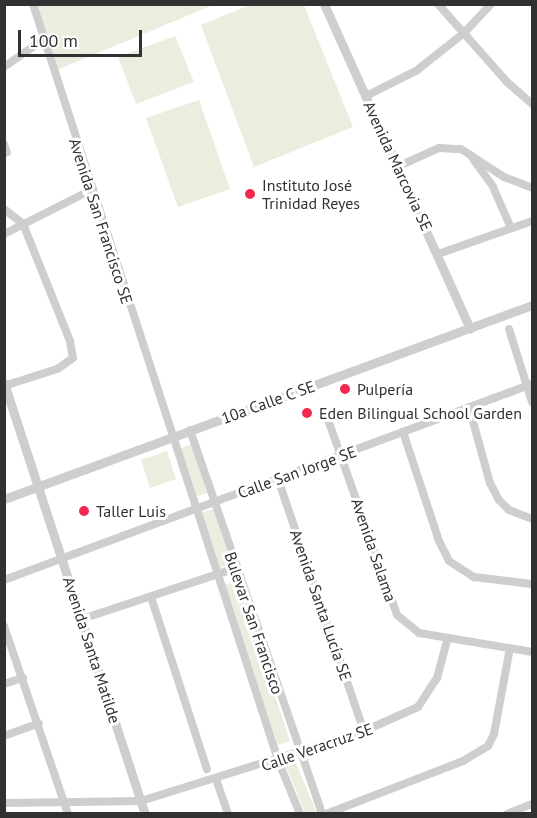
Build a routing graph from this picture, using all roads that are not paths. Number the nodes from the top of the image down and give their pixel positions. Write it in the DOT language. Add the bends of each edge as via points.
graph roads {
  1 [pos="33,4"];
  2 [pos="324,4"];
  3 [pos="438,4"];
  4 [pos="491,4"];
  5 [pos="464,33"];
  6 [pos="44,39"];
  7 [pos="4,67"];
  8 [pos="366,96"];
  9 [pos="532,104"];
  10 [pos="4,144"];
  11 [pos="7,153"];
  12 [pos="471,156"];
  13 [pos="399,166"];
  14 [pos="504,177"];
  15 [pos="493,187"];
  16 [pos="532,188"];
  17 [pos="90,190"];
  18 [pos="4,209"];
  19 [pos="532,221"];
  20 [pos="23,224"];
  21 [pos="511,228"];
  22 [pos="4,234"];
  23 [pos="438,254"];
  24 [pos="532,305"];
  25 [pos="470,329"];
  26 [pos="509,329"];
  27 [pos="5,384"];
  28 [pos="530,385"];
  29 [pos="532,402"];
  30 [pos="469,407"];
  31 [pos="327,417"];
  32 [pos="190,430"];
  33 [pos="403,432"];
  34 [pos="172,436"];
  35 [pos="340,456"];
  36 [pos="278,479"];
  37 [pos="38,487"];
  38 [pos="4,499"];
  39 [pos="214,502"];
  40 [pos="196,509"];
  41 [pos="532,519"];
  42 [pos="61,560"];
  43 [pos="236,568"];
  44 [pos="218,574"];
  45 [pos="4,580"];
  46 [pos="532,584"];
  47 [pos="151,597"];
  48 [pos="82,619"];
  49 [pos="4,626"];
  50 [pos="6,635"];
  51 [pos="447,639"];
  52 [pos="510,648"];
  53 [pos="532,652"];
  54 [pos="23,678"];
  55 [pos="4,684"];
  56 [pos="39,723"];
  57 [pos="364,731"];
  58 [pos="4,736"];
  59 [pos="298,754"];
  60 [pos="279,760"];
  61 [pos="207,769"];
  62 [pos="216,779"];
  63 [pos="64,801"];
  64 [pos="141,801"];
  65 [pos="18,802"];
  66 [pos="4,803"];
  67 [pos="532,804"];
  68 [pos="16,813"];
  69 [pos="68,813"];
  70 [pos="145,813"];
  71 [pos="228,813"];
  72 [pos="300,813"];
  73 [pos="324,813"];
  74 [pos="507,813"];
  1 -- 6 [label="street, Avenida San Francisco SE"];
  2 -- 8 [label="street, Avenida Marcovia SE"];
  3 -- 5 [label="street"];
  4 -- 5 [label="street"];
  5 -- 8 [label="street" via="416,70"];
  5 -- 9 [label="street"];
  6 -- 7 [label="street"];
  6 -- 17 [label="street, Avenida San Francisco SE"];
  8 -- 13 [label="street, Avenida Marcovia SE"];
  10 -- 11 [label="street"];
  12 -- 13 [label="street" via="461,149 440,148"];
  12 -- 14 [label="street"];
  12 -- 15 [label="street"];
  13 -- 23 [label="street, Avenida Marcovia SE"];
  14 -- 15 [label="street"];
  14 -- 16 [label="street"];
  15 -- 21 [label="street"];
  17 -- 20 [label="street"];
  17 -- 34 [label="street, Avenida San Francisco SE"];
  18 -- 20 [label="street"];
  19 -- 21 [label="street"];
  20 -- 22 [label="street"];
  20 -- 27 [label="street" via="70,341 73,358 57,369"];
  21 -- 23 [label="street"];
  23 -- 25 [label="street, Avenida Marcovia SE"];
  24 -- 25 [label="street, 10a Calle C SE"];
  25 -- 32 [label="street, 10a Calle C SE"];
  26 -- 28 [label="street"];
  27 -- 37 [label="street, Avenida Santa Matilde"];
  28 -- 29 [label="street"];
  28 -- 30 [label="street, Calle San Jorge SE"];
  30 -- 33 [label="street, Calle San Jorge SE"];
  30 -- 41 [label="street" via="490,483 499,500 508,510"];
  31 -- 35 [label="street, Avenida Salama"];
  32 -- 34 [label="street, 10a Calle C SE"];
  32 -- 39 [label="street, Bulevar San Francisco"];
  33 -- 35 [label="street, Calle San Jorge SE"];
  33 -- 46 [label="street" via="438,542 449,561 474,577"];
  34 -- 37 [label="street, 10a Calle C SE"];
  34 -- 40 [label="street, Bulevar San Francisco"];
  35 -- 36 [label="street, Calle San Jorge SE"];
  35 -- 51 [label="street, Avenida Salama" via="397,615 419,633"];
  36 -- 39 [label="street, Calle San Jorge SE"];
  36 -- 57 [label="street, Avenida Santa Lucía SE"];
  37 -- 38 [label="street, 10a Calle C SE"];
  37 -- 42 [label="street, Avenida Santa Matilde"];
  39 -- 40 [label="street, Calle San Jorge SE"];
  39 -- 43 [label="street, Bulevar San Francisco"];
  40 -- 42 [label="street, Calle San Jorge SE"];
  40 -- 44 [label="street, Bulevar San Francisco"];
  42 -- 45 [label="street, Calle San Jorge SE"];
  42 -- 48 [label="street, Avenida Santa Matilde"];
  43 -- 44 [label="street"];
  43 -- 59 [label="street, Bulevar San Francisco"];
  44 -- 47 [label="street"];
  44 -- 60 [label="street, Bulevar San Francisco"];
  47 -- 48 [label="street"];
  47 -- 61 [label="street"];
  48 -- 64 [label="street, Avenida Santa Matilde"];
  49 -- 50 [label="street"];
  50 -- 54 [label="street"];
  51 -- 52 [label="street, Avenida Salama"];
  51 -- 57 [label="street, Calle Veracruz SE" via="437,678 424,700 402,716"];
  52 -- 53 [label="street, Avenida Salama"];
  52 -- 73 [label="street" via="494,734 488,746 463,761"];
  54 -- 55 [label="street"];
  54 -- 56 [label="street"];
  56 -- 58 [label="street"];
  56 -- 63 [label="street"];
  57 -- 59 [label="street, Calle Veracruz SE"];
  59 -- 60 [label="street, Calle Veracruz SE"];
  59 -- 73 [label="street, Bulevar San Francisco"];
  60 -- 62 [label="street, Calle Veracruz SE"];
  60 -- 72 [label="street, Bulevar San Francisco"];
  62 -- 64 [label="street, Calle Veracruz SE"];
  62 -- 71 [label="street"];
  63 -- 64 [label="street, Calle Veracruz SE"];
  63 -- 65 [label="street, Calle Veracruz SE"];
  63 -- 69 [label="street"];
  64 -- 70 [label="street, Avenida Santa Matilde"];
  65 -- 66 [label="street, Calle Veracruz SE"];
  65 -- 68 [label="street"];
  67 -- 74 [label="street"];
}
